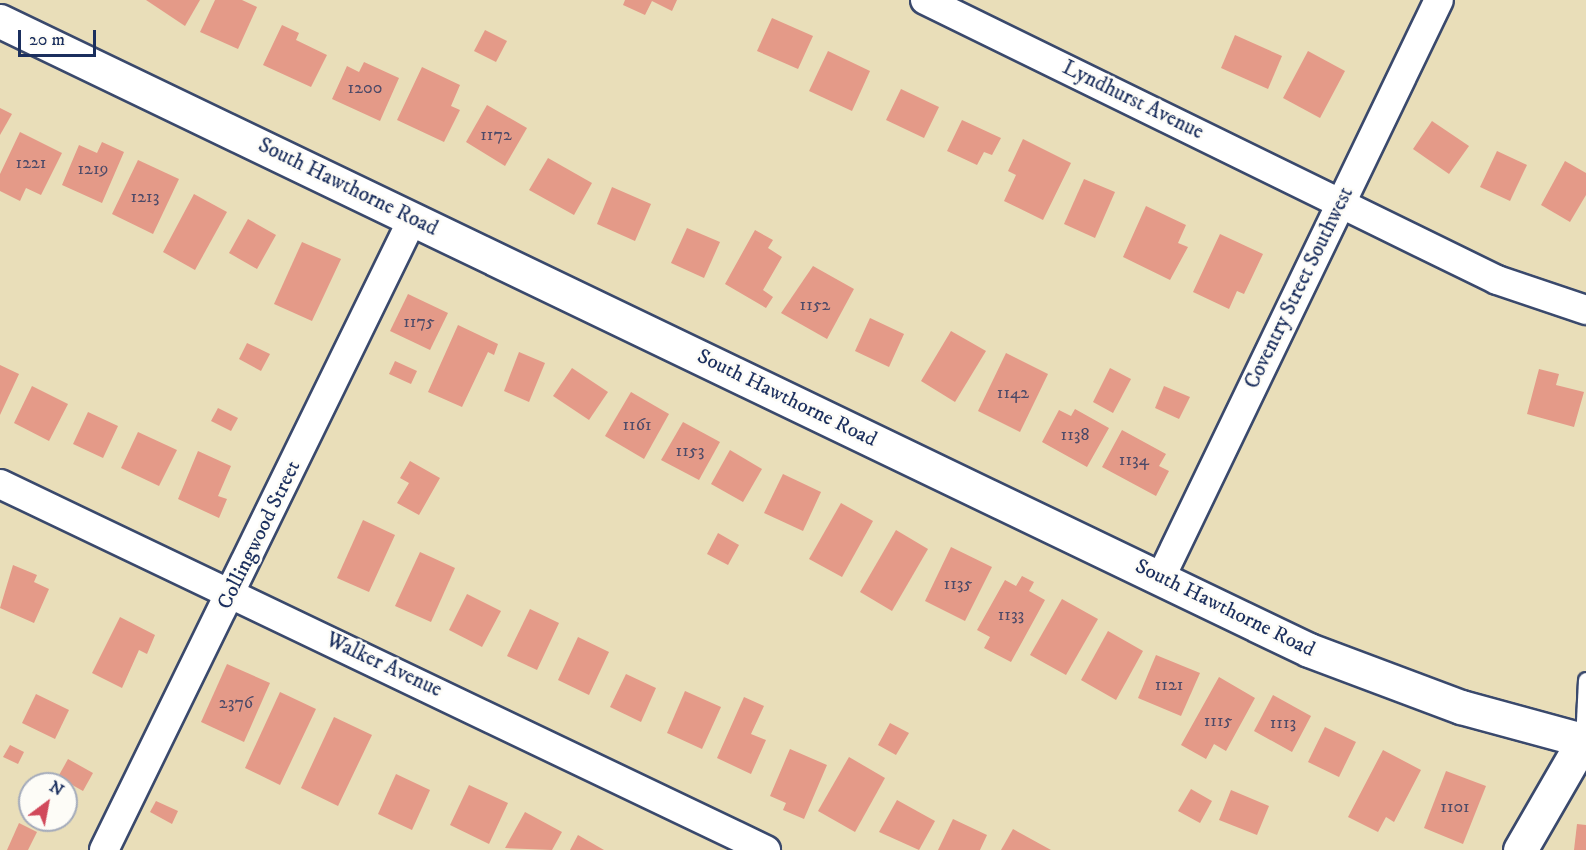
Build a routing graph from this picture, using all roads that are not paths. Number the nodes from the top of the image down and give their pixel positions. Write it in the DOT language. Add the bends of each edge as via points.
graph roads {
  1 [pos="925,0"];
  2 [pos="1439,0"];
  3 [pos="0,21"];
  4 [pos="1341,201"];
  5 [pos="413,218"];
  6 [pos="1586,310"];
  7 [pos="0,484"];
  8 [pos="1161,577"];
  9 [pos="231,593"];
  10 [pos="1586,680"];
  11 [pos="1585,741"];
  12 [pos="104,850"];
  13 [pos="766,850"];
  14 [pos="1520,850"];
  1 -- 4 [label="street, Lyndhurst Avenue"];
  2 -- 4 [label="street, Coventry Street Southwest"];
  3 -- 5 [label="main road, South Hawthorne Road"];
  4 -- 6 [label="street, Lyndhurst Avenue" via="1497,280"];
  4 -- 8 [label="street, Coventry Street Southwest"];
  5 -- 8 [label="main road, South Hawthorne Road"];
  5 -- 9 [label="street, Collingwood Street"];
  7 -- 9 [label="street, Walker Avenue"];
  8 -- 11 [label="main road, South Hawthorne Road" via="1309,650 1461,707"];
  9 -- 12 [label="street, Collingwood Street"];
  9 -- 13 [label="street, Walker Avenue"];
  10 -- 11 [label="lane"];
  11 -- 14 [label="main road"];
}
